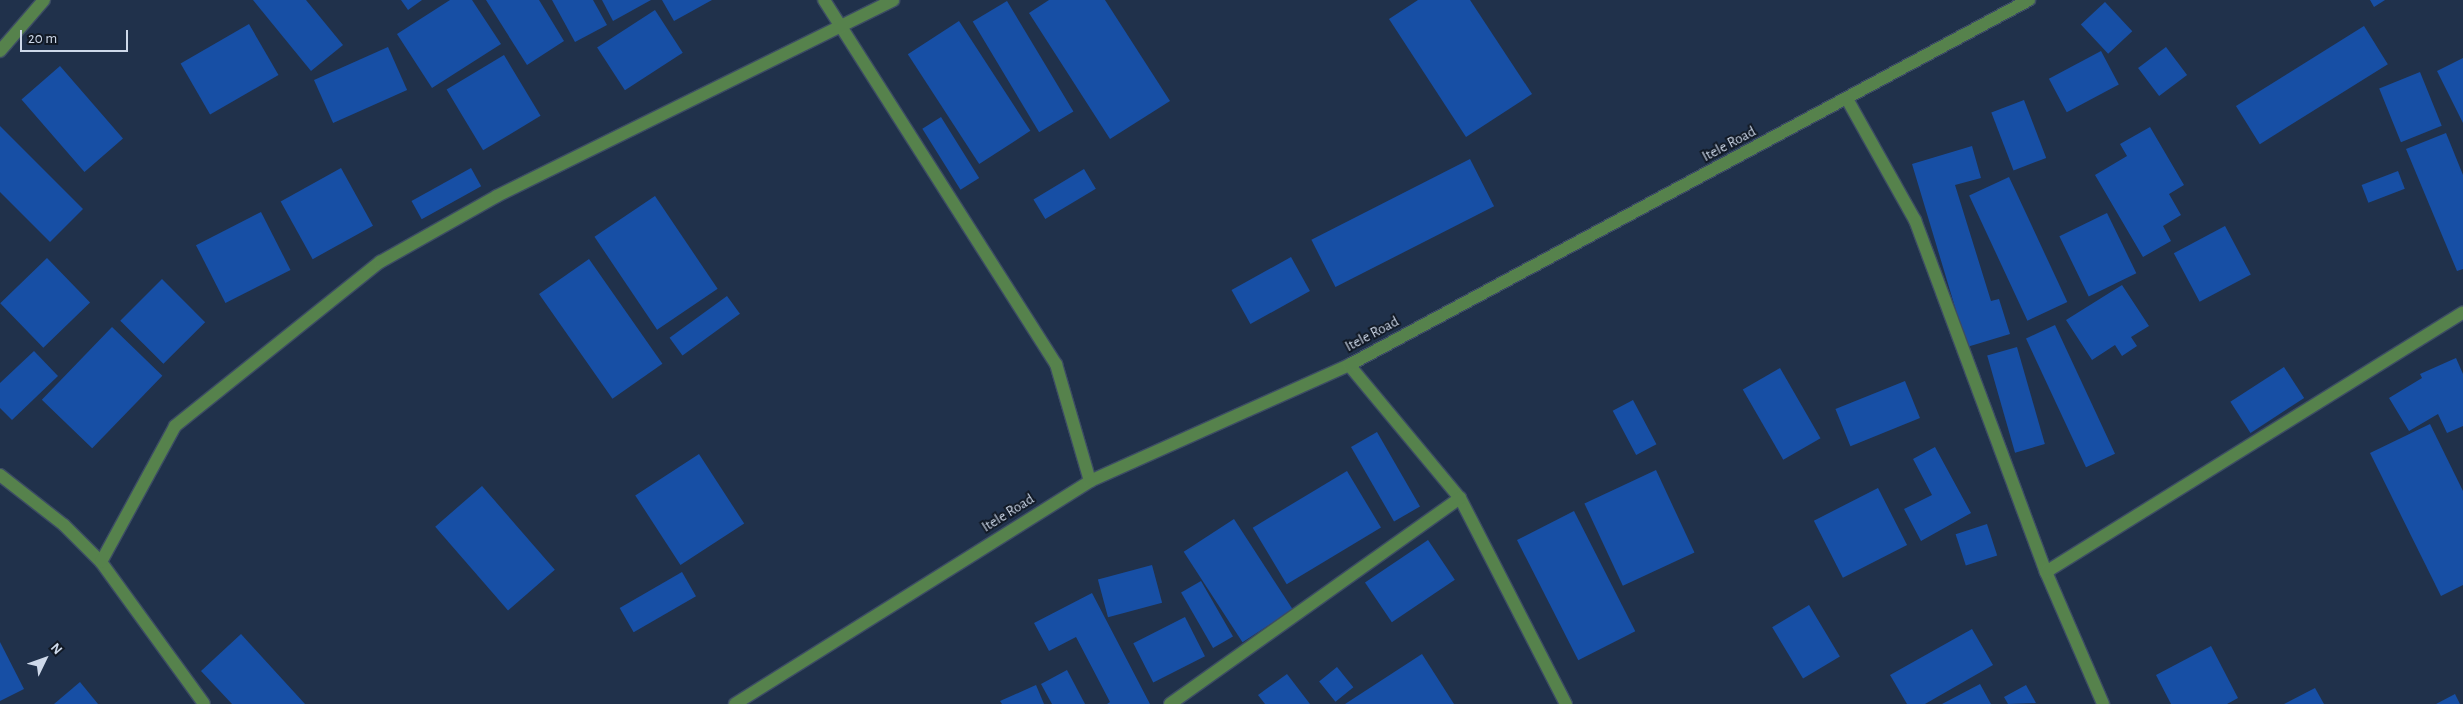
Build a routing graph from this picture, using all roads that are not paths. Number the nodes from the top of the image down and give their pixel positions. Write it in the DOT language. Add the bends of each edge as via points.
graph roads {
  1 [pos="44,0"];
  2 [pos="824,0"];
  3 [pos="893,0"];
  4 [pos="2029,0"];
  5 [pos="843,25"];
  6 [pos="0,51"];
  7 [pos="1847,100"];
  8 [pos="2463,312"];
  9 [pos="1349,364"];
  10 [pos="0,474"];
  11 [pos="1090,481"];
  12 [pos="1460,498"];
  13 [pos="101,562"];
  14 [pos="2046,572"];
  15 [pos="204,704"];
  16 [pos="735,704"];
  17 [pos="1170,704"];
  18 [pos="1566,704"];
  19 [pos="2103,704"];
  1 -- 6 [label="street"];
  2 -- 5 [label="street"];
  3 -- 5 [label="street"];
  4 -- 7 [label="street, Itele Road"];
  5 -- 11 [label="street" via="885,100 1056,364"];
  5 -- 13 [label="street" via="496,196 380,262 175,426"];
  7 -- 9 [label="street, Itele Road"];
  7 -- 14 [label="street" via="1914,220"];
  8 -- 14 [label="street"];
  9 -- 11 [label="street, Itele Road"];
  9 -- 12 [label="street"];
  10 -- 13 [label="street" via="64,525"];
  11 -- 16 [label="street, Itele Road"];
  12 -- 17 [label="street"];
  12 -- 18 [label="street"];
  13 -- 15 [label="street"];
  14 -- 19 [label="street"];
}
